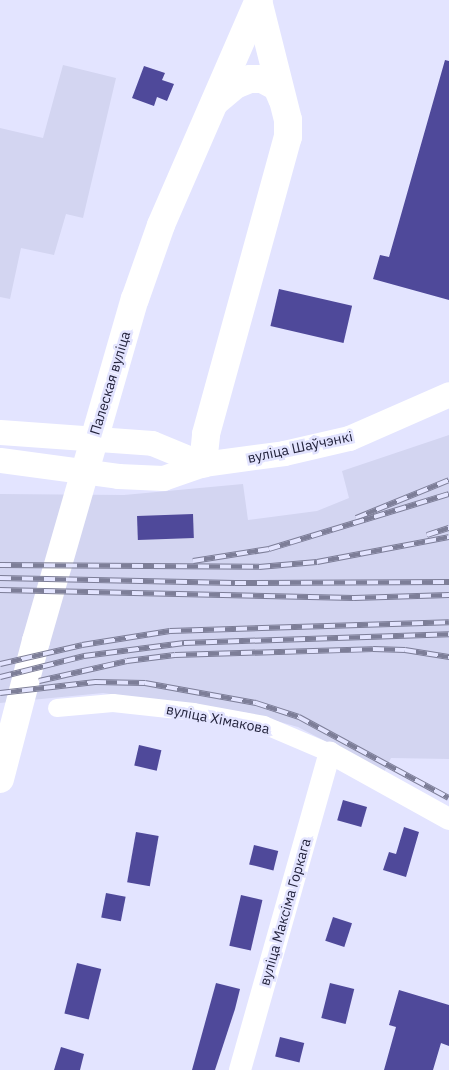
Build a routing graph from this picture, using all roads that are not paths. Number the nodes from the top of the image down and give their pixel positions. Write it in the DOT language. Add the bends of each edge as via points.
graph roads {
  1 [pos="259,1"];
  2 [pos="282,99"];
  3 [pos="215,102"];
  4 [pos="449,394"];
  5 [pos="0,432"];
  6 [pos="0,460"];
  7 [pos="203,464"];
  8 [pos="57,708"];
  9 [pos="330,753"];
  10 [pos="0,779"];
  11 [pos="449,818"];
  12 [pos="240,1070"];
  1 -- 2 [label="main road"];
  1 -- 3 [label="main road, Палеская вуліца"];
  2 -- 3 [label="main road" via="277,87 262,79 250,79 235,85"];
  2 -- 7 [label="main road" via="288,120 288,137 206,434"];
  3 -- 10 [label="main road, Палеская вуліца" via="161,225 108,386"];
  4 -- 7 [label="main road, вуліца Шаўчэнкі" via="350,438 284,453"];
  5 -- 7 [label="main road" via="152,443"];
  6 -- 7 [label="main road, вуліца Шаўчэнкі" via="118,476 163,478"];
  8 -- 9 [label="street, вуліца Хімакова" via="113,703 194,712 264,725"];
  9 -- 11 [label="street, вуліца Хімакова"];
  9 -- 12 [label="street, вуліца Максіма Горкага"];
}
